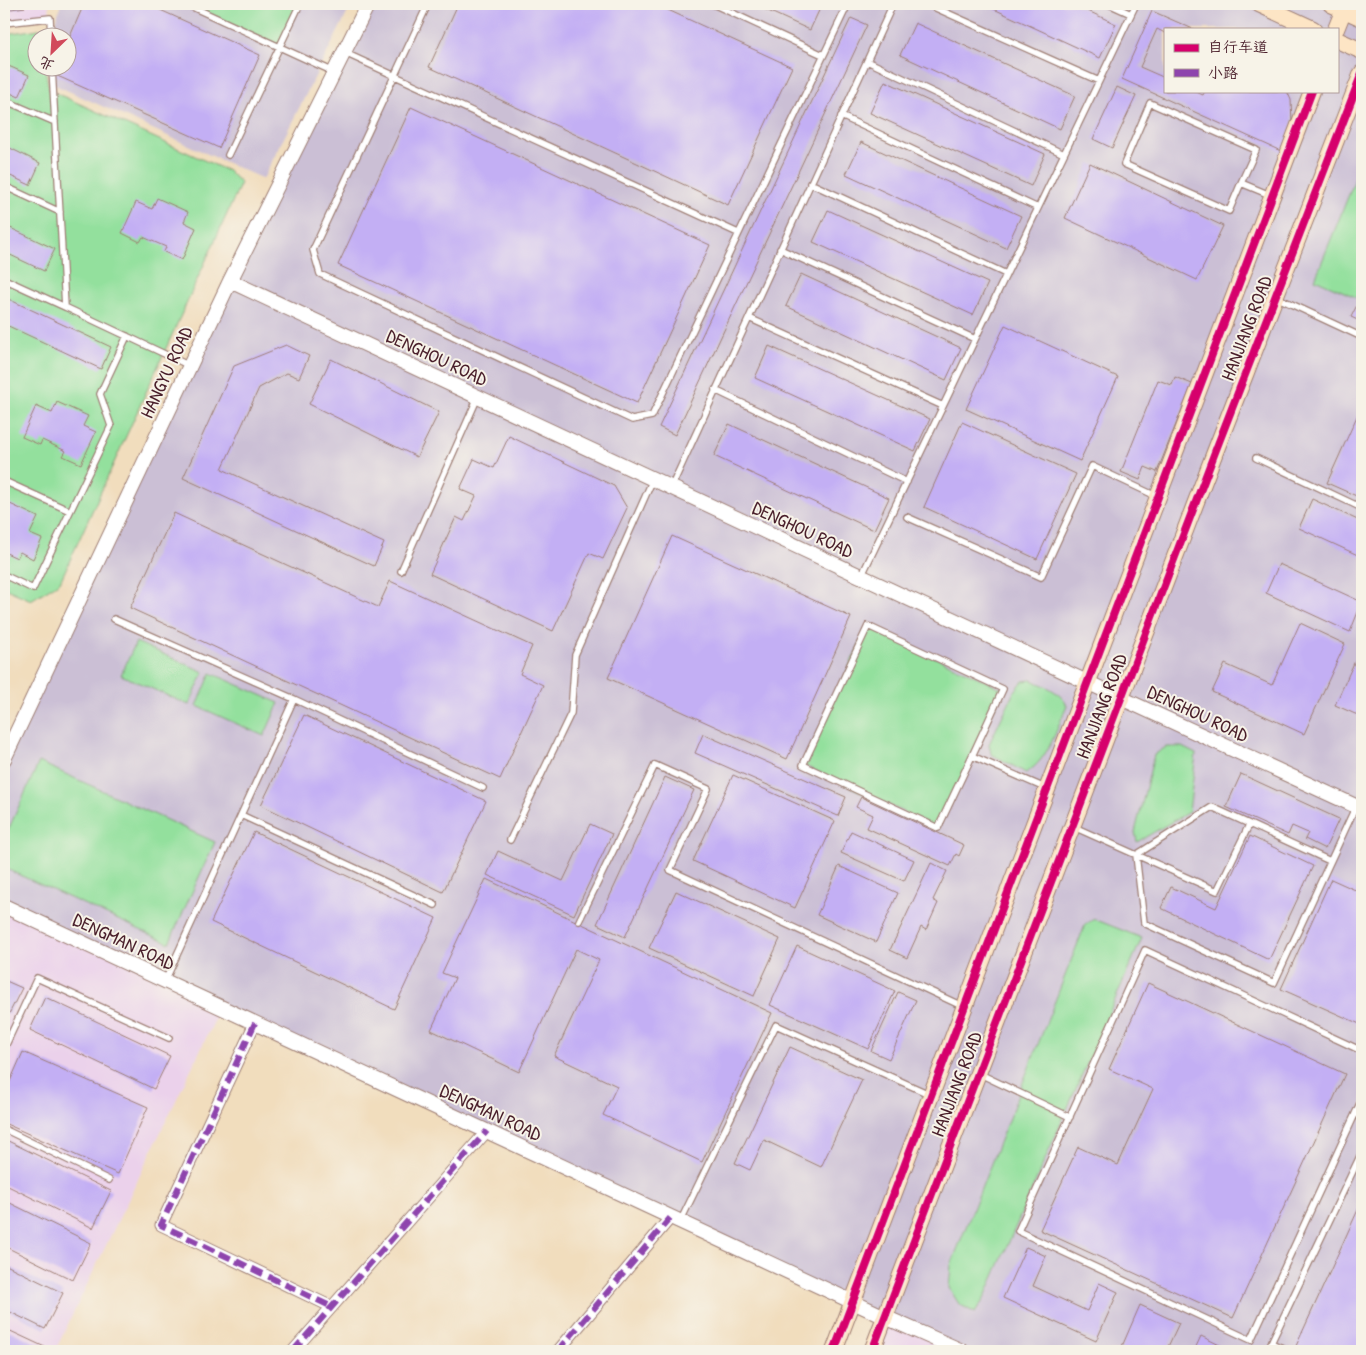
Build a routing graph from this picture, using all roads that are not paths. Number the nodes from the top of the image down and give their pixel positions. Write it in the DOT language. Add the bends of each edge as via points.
graph roads {
  1 [pos="186,4"];
  2 [pos="300,4"];
  3 [pos="368,4"];
  4 [pos="428,4"];
  5 [pos="713,4"];
  6 [pos="848,4"];
  7 [pos="893,4"];
  8 [pos="927,4"];
  9 [pos="1109,4"];
  10 [pos="1136,4"];
  11 [pos="1259,4"];
  12 [pos="1340,6"];
  13 [pos="1279,13"];
  14 [pos="1131,14"];
  15 [pos="1362,18"];
  16 [pos="4,23"];
  17 [pos="50,28"];
  18 [pos="1294,28"];
  19 [pos="1311,28"];
  20 [pos="1336,28"];
  21 [pos="1338,40"];
  22 [pos="280,47"];
  23 [pos="1362,51"];
  24 [pos="344,53"];
  25 [pos="823,55"];
  26 [pos="867,61"];
  27 [pos="334,72"];
  28 [pos="1362,73"];
  29 [pos="394,77"];
  30 [pos="53,78"];
  31 [pos="1099,81"];
  32 [pos="1312,92"];
  33 [pos="1356,99"];
  34 [pos="4,100"];
  35 [pos="841,116"];
  36 [pos="55,122"];
  37 [pos="1064,154"];
  38 [pos="228,155"];
  39 [pos="1242,182"];
  40 [pos="810,183"];
  41 [pos="4,186"];
  42 [pos="1272,196"];
  43 [pos="1038,208"];
  44 [pos="60,212"];
  45 [pos="738,234"];
  46 [pos="780,250"];
  47 [pos="1006,274"];
  48 [pos="4,278"];
  49 [pos="230,281"];
  50 [pos="1276,298"];
  51 [pos="65,307"];
  52 [pos="749,318"];
  53 [pos="127,336"];
  54 [pos="1362,337"];
  55 [pos="975,339"];
  56 [pos="190,366"];
  57 [pos="715,390"];
  58 [pos="478,397"];
  59 [pos="943,406"];
  60 [pos="1256,458"];
  61 [pos="653,479"];
  62 [pos="4,481"];
  63 [pos="907,482"];
  64 [pos="671,488"];
  65 [pos="1158,497"];
  66 [pos="1362,508"];
  67 [pos="70,512"];
  68 [pos="907,517"];
  69 [pos="401,571"];
  70 [pos="4,575"];
  71 [pos="861,577"];
  72 [pos="114,618"];
  73 [pos="1087,682"];
  74 [pos="1121,698"];
  75 [pos="294,699"];
  76 [pos="972,756"];
  77 [pos="4,759"];
  78 [pos="483,788"];
  79 [pos="1047,789"];
  80 [pos="1359,808"];
  81 [pos="241,816"];
  82 [pos="1249,825"];
  83 [pos="1072,826"];
  84 [pos="510,840"];
  85 [pos="1136,855"];
  86 [pos="1330,862"];
  87 [pos="435,905"];
  88 [pos="4,906"];
  89 [pos="579,921"];
  90 [pos="165,981"];
  91 [pos="964,1007"];
  92 [pos="255,1023"];
  93 [pos="168,1038"];
  94 [pos="4,1049"];
  95 [pos="1362,1051"];
  96 [pos="978,1073"];
  97 [pos="930,1095"];
  98 [pos="1362,1099"];
  99 [pos="1070,1117"];
  100 [pos="4,1129"];
  101 [pos="487,1131"];
  102 [pos="1362,1152"];
  103 [pos="109,1180"];
  104 [pos="676,1219"];
  105 [pos="852,1302"];
  106 [pos="332,1307"];
  107 [pos="885,1317"];
  108 [pos="292,1351"];
  109 [pos="558,1351"];
  110 [pos="834,1351"];
  111 [pos="872,1351"];
  112 [pos="962,1351"];
  113 [pos="1289,1351"];
  1 -- 22 [label="lane"];
  2 -- 22 [label="lane"];
  3 -- 24 [label="street, HANGYU ROAD"];
  4 -- 29 [label="lane"];
  5 -- 25 [label="lane"];
  6 -- 25 [label="lane"];
  7 -- 26 [label="lane"];
  8 -- 31 [label="lane"];
  9 -- 14 [label="lane"];
  10 -- 14 [label="lane"];
  11 -- 13 [label="main road"];
  12 -- 15 [label="main road"];
  12 -- 20 [label="main road"];
  13 -- 18 [label="main road"];
  13 -- 19 [label="main road"];
  14 -- 31 [label="lane"];
  16 -- 17 [label="lane" via="50,18"];
  21 -- 23 [label="main road"];
  22 -- 27 [label="lane"];
  22 -- 38 [label="lane"];
  24 -- 27 [label="street, HANGYU ROAD"];
  24 -- 29 [label="lane"];
  25 -- 45 [label="lane"];
  26 -- 35 [label="lane"];
  26 -- 37 [label="lane"];
  27 -- 49 [label="street, HANGYU ROAD"];
  28 -- 33 [label="main road, HANJIANG ROAD"];
  29 -- 45 [label="lane"];
  29 -- 45 [label="lane" via="313,250 320,274 632,420 652,416"];
  30 -- 36 [label="lane"];
  31 -- 37 [label="lane"];
  32 -- 42 [label="main road, HANJIANG ROAD"];
  33 -- 50 [label="main road, HANJIANG ROAD"];
  34 -- 36 [label="lane"];
  35 -- 40 [label="lane"];
  35 -- 43 [label="lane"];
  36 -- 44 [label="lane"];
  37 -- 43 [label="lane"];
  39 -- 39 [label="lane" via="1229,211 1124,164 1150,103 1256,150"];
  39 -- 42 [label="lane"];
  40 -- 46 [label="lane"];
  40 -- 47 [label="lane"];
  41 -- 44 [label="lane"];
  42 -- 65 [label="main road, HANJIANG ROAD"];
  43 -- 47 [label="lane"];
  44 -- 51 [label="lane"];
  46 -- 52 [label="lane"];
  46 -- 55 [label="lane"];
  47 -- 55 [label="lane"];
  48 -- 51 [label="lane"];
  49 -- 56 [label="street, HANGYU ROAD"];
  49 -- 58 [label="street, DENGHOU ROAD"];
  50 -- 54 [label="lane"];
  50 -- 74 [label="main road, HANJIANG ROAD"];
  51 -- 53 [label="lane"];
  52 -- 57 [label="lane"];
  52 -- 59 [label="lane"];
  53 -- 56 [label="lane"];
  53 -- 67 [label="lane" via="100,394 111,426"];
  55 -- 59 [label="lane"];
  56 -- 77 [label="street, HANGYU ROAD"];
  57 -- 63 [label="lane"];
  57 -- 64 [label="lane"];
  58 -- 61 [label="street, DENGHOU ROAD"];
  58 -- 69 [label="lane"];
  59 -- 63 [label="lane"];
  60 -- 66 [label="lane"];
  61 -- 64 [label="street, DENGHOU ROAD"];
  61 -- 84 [label="lane" via="575,655 571,713"];
  62 -- 67 [label="lane"];
  63 -- 71 [label="lane"];
  64 -- 71 [label="street, DENGHOU ROAD"];
  65 -- 68 [label="lane" via="1092,466 1041,577"];
  65 -- 73 [label="main road, HANJIANG ROAD"];
  67 -- 70 [label="lane" via="33,589"];
  71 -- 73 [label="street, DENGHOU ROAD"];
  72 -- 75 [label="lane"];
  73 -- 74 [label="street, DENGHOU ROAD"];
  73 -- 79 [label="main road, HANJIANG ROAD"];
  74 -- 80 [label="street, DENGHOU ROAD"];
  74 -- 83 [label="main road, HANJIANG ROAD"];
  75 -- 78 [label="lane"];
  75 -- 81 [label="lane"];
  76 -- 76 [label="lane" via="1003,689 868,626 803,765 938,828"];
  76 -- 79 [label="lane"];
  79 -- 91 [label="main road, HANJIANG ROAD"];
  80 -- 86 [label="lane"];
  81 -- 87 [label="lane"];
  81 -- 90 [label="lane"];
  82 -- 85 [label="lane" via="1212,807"];
  82 -- 85 [label="lane" via="1217,890"];
  82 -- 86 [label="lane"];
  83 -- 85 [label="lane"];
  83 -- 96 [label="main road, HANJIANG ROAD"];
  85 -- 86 [label="lane" via="1144,923 1274,983"];
  88 -- 90 [label="street, DENGMAN ROAD"];
  89 -- 91 [label="lane" via="654,764 708,790 670,870"];
  90 -- 92 [label="street, DENGMAN ROAD"];
  91 -- 97 [label="main road, HANJIANG ROAD"];
  92 -- 101 [label="street, DENGMAN ROAD"];
  92 -- 106 [label="street" via="161,1225"];
  93 -- 94 [label="lane" via="37,978"];
  95 -- 99 [label="lane" via="1145,950"];
  96 -- 99 [label="lane"];
  96 -- 107 [label="main road, HANJIANG ROAD"];
  97 -- 104 [label="lane" via="776,1024"];
  97 -- 105 [label="main road, HANJIANG ROAD"];
  98 -- 99 [label="lane" via="1251,1340 1018,1231"];
  100 -- 103 [label="lane"];
  101 -- 104 [label="street, DENGMAN ROAD"];
  101 -- 106 [label="street"];
  102 -- 113 [label="lane" via="1271,1343"];
  104 -- 105 [label="street, DENGMAN ROAD"];
  104 -- 109 [label="street"];
  105 -- 107 [label="street, DENGMAN ROAD"];
  105 -- 110 [label="main road, HANJIANG ROAD"];
  106 -- 108 [label="street"];
  107 -- 111 [label="main road, HANJIANG ROAD"];
  107 -- 112 [label="street, DENGMAN ROAD"];
}
